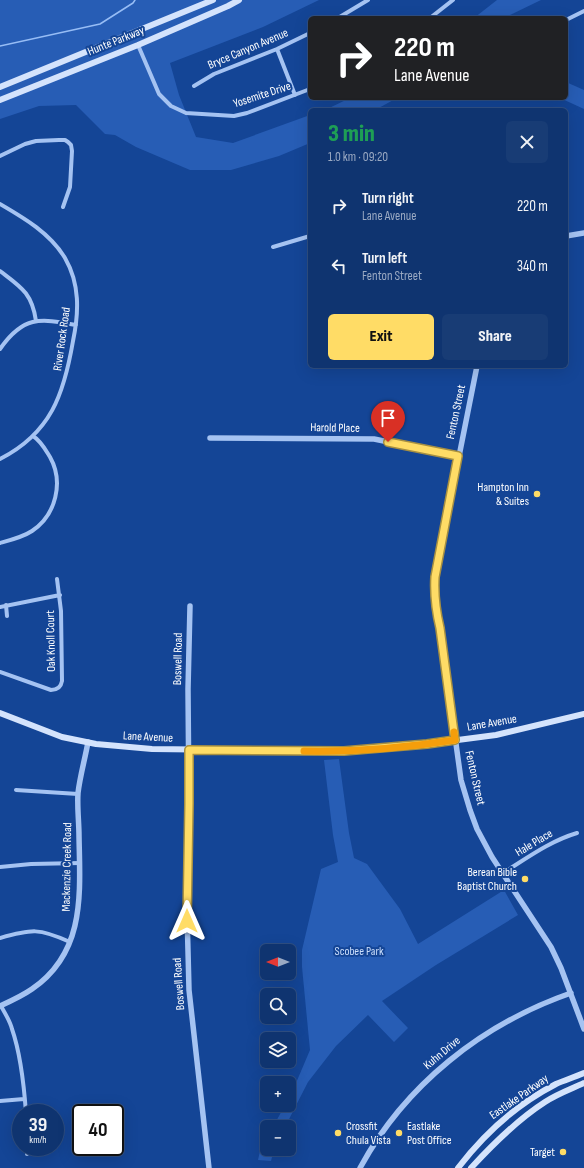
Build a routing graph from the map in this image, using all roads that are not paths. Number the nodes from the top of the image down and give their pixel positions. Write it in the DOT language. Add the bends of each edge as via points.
graph roads {
  1 [pos="213,0"];
  2 [pos="239,0"];
  3 [pos="368,0"];
  4 [pos="453,0"];
  5 [pos="584,11"];
  6 [pos="341,16"];
  7 [pos="433,16"];
  8 [pos="568,19"];
  9 [pos="308,34"];
  10 [pos="138,45"];
  11 [pos="277,49"];
  12 [pos="194,86"];
  13 [pos="0,87"];
  14 [pos="308,90"];
  15 [pos="295,95"];
  16 [pos="0,100"];
  17 [pos="0,156"];
  18 [pos="0,204"];
  19 [pos="63,207"];
  20 [pos="584,234"];
  21 [pos="568,236"];
  22 [pos="308,237"];
  23 [pos="273,247"];
  24 [pos="0,271"];
  25 [pos="36,321"];
  26 [pos="76,325"];
  27 [pos="0,349"];
  28 [pos="477,368"];
  29 [pos="33,436"];
  30 [pos="210,438"];
  31 [pos="458,456"];
  32 [pos="0,459"];
  33 [pos="0,543"];
  34 [pos="57,579"];
  35 [pos="60,595"];
  36 [pos="6,605"];
  37 [pos="190,606"];
  38 [pos="0,607"];
  39 [pos="7,616"];
  40 [pos="0,672"];
  41 [pos="0,714"];
  42 [pos="584,714"];
  43 [pos="455,740"];
  44 [pos="88,742"];
  45 [pos="189,750"];
  46 [pos="16,790"];
  47 [pos="78,794"];
  48 [pos="577,833"];
  49 [pos="80,863"];
  50 [pos="0,867"];
  51 [pos="503,873"];
  52 [pos="0,938"];
  53 [pos="70,942"];
  54 [pos="570,993"];
  55 [pos="0,1006"];
  56 [pos="584,1029"];
  57 [pos="584,1072"];
  58 [pos="584,1083"];
  59 [pos="24,1099"];
  60 [pos="0,1101"];
  61 [pos="25,1104"];
  62 [pos="209,1168"];
  63 [pos="360,1168"];
  64 [pos="458,1168"];
  65 [pos="471,1168"];
  1 -- 13 [label="main road, Hunte Parkway"];
  2 -- 10 [label="main road, Hunte Parkway"];
  3 -- 6 [label="street"];
  4 -- 7 [label="street"];
  5 -- 8 [label="street"];
  9 -- 11 [label="street, Bryce Canyon Avenue"];
  10 -- 15 [label="street, Yosemite Drive" via="159,94 166,102 181,111 234,116"];
  10 -- 16 [label="main road, Hunte Parkway"];
  11 -- 12 [label="street, Bryce Canyon Avenue" via="214,74"];
  11 -- 15 [label="street"];
  14 -- 15 [label="street, Yosemite Drive"];
  17 -- 19 [label="street" via="36,141 68,142 72,151 70,187"];
  18 -- 26 [label="street, River Rock Road" via="44,234 64,257 75,284 78,308"];
  20 -- 21 [label="street"];
  22 -- 23 [label="street"];
  24 -- 25 [label="street" via="26,292 34,308"];
  25 -- 26 [label="street"];
  25 -- 27 [label="street" via="17,328"];
  26 -- 29 [label="street, River Rock Road" via="68,372 60,394 49,415"];
  28 -- 31 [label="street, Fenton Street"];
  29 -- 32 [label="street, River Rock Road"];
  29 -- 33 [label="street" via="39,439 55,468 55,500 51,510 38,526 22,536"];
  30 -- 31 [label="street, Harold Place" via="374,439"];
  31 -- 43 [label="street, Fenton Street" via="435,577 437,616"];
  34 -- 35 [label="street, Oak Knoll Court"];
  35 -- 36 [label="street"];
  35 -- 40 [label="street, Oak Knoll Court" via="62,681 59,687 51,690"];
  36 -- 38 [label="street"];
  36 -- 39 [label="street"];
  37 -- 45 [label="street, Boswell Road"];
  41 -- 44 [label="main road, Lane Avenue" via="62,737"];
  42 -- 43 [label="main road, Lane Avenue" via="496,735"];
  43 -- 45 [label="main road, Lane Avenue" via="344,751"];
  43 -- 51 [label="street, Fenton Street" via="461,780 470,810 477,829"];
  44 -- 45 [label="main road, Lane Avenue"];
  44 -- 47 [label="street, Mackenzie Creek Road"];
  45 -- 62 [label="street, Boswell Road" via="189,990"];
  46 -- 47 [label="street"];
  47 -- 49 [label="street, Mackenzie Creek Road"];
  48 -- 51 [label="street, Hale Place" via="550,843"];
  49 -- 50 [label="street"];
  49 -- 53 [label="street, Mackenzie Creek Road" via="78,914"];
  51 -- 54 [label="street, Fenton Street" via="551,947"];
  52 -- 53 [label="street" via="22,932 40,931"];
  53 -- 55 [label="street, Mackenzie Creek Road" via="60,961 41,982"];
  54 -- 56 [label="street, Fenton Street"];
  54 -- 63 [label="street, Kuhn Drive" via="544,1002 506,1021 440,1067 398,1112"];
  55 -- 59 [label="street" via="12,1027 16,1042"];
  57 -- 64 [label="main road, Eastlake Parkway" via="556,1084 510,1114 473,1149"];
  58 -- 65 [label="main road, Eastlake Parkway" via="546,1102 519,1121"];
  59 -- 60 [label="street"];
  59 -- 61 [label="street"];
}
